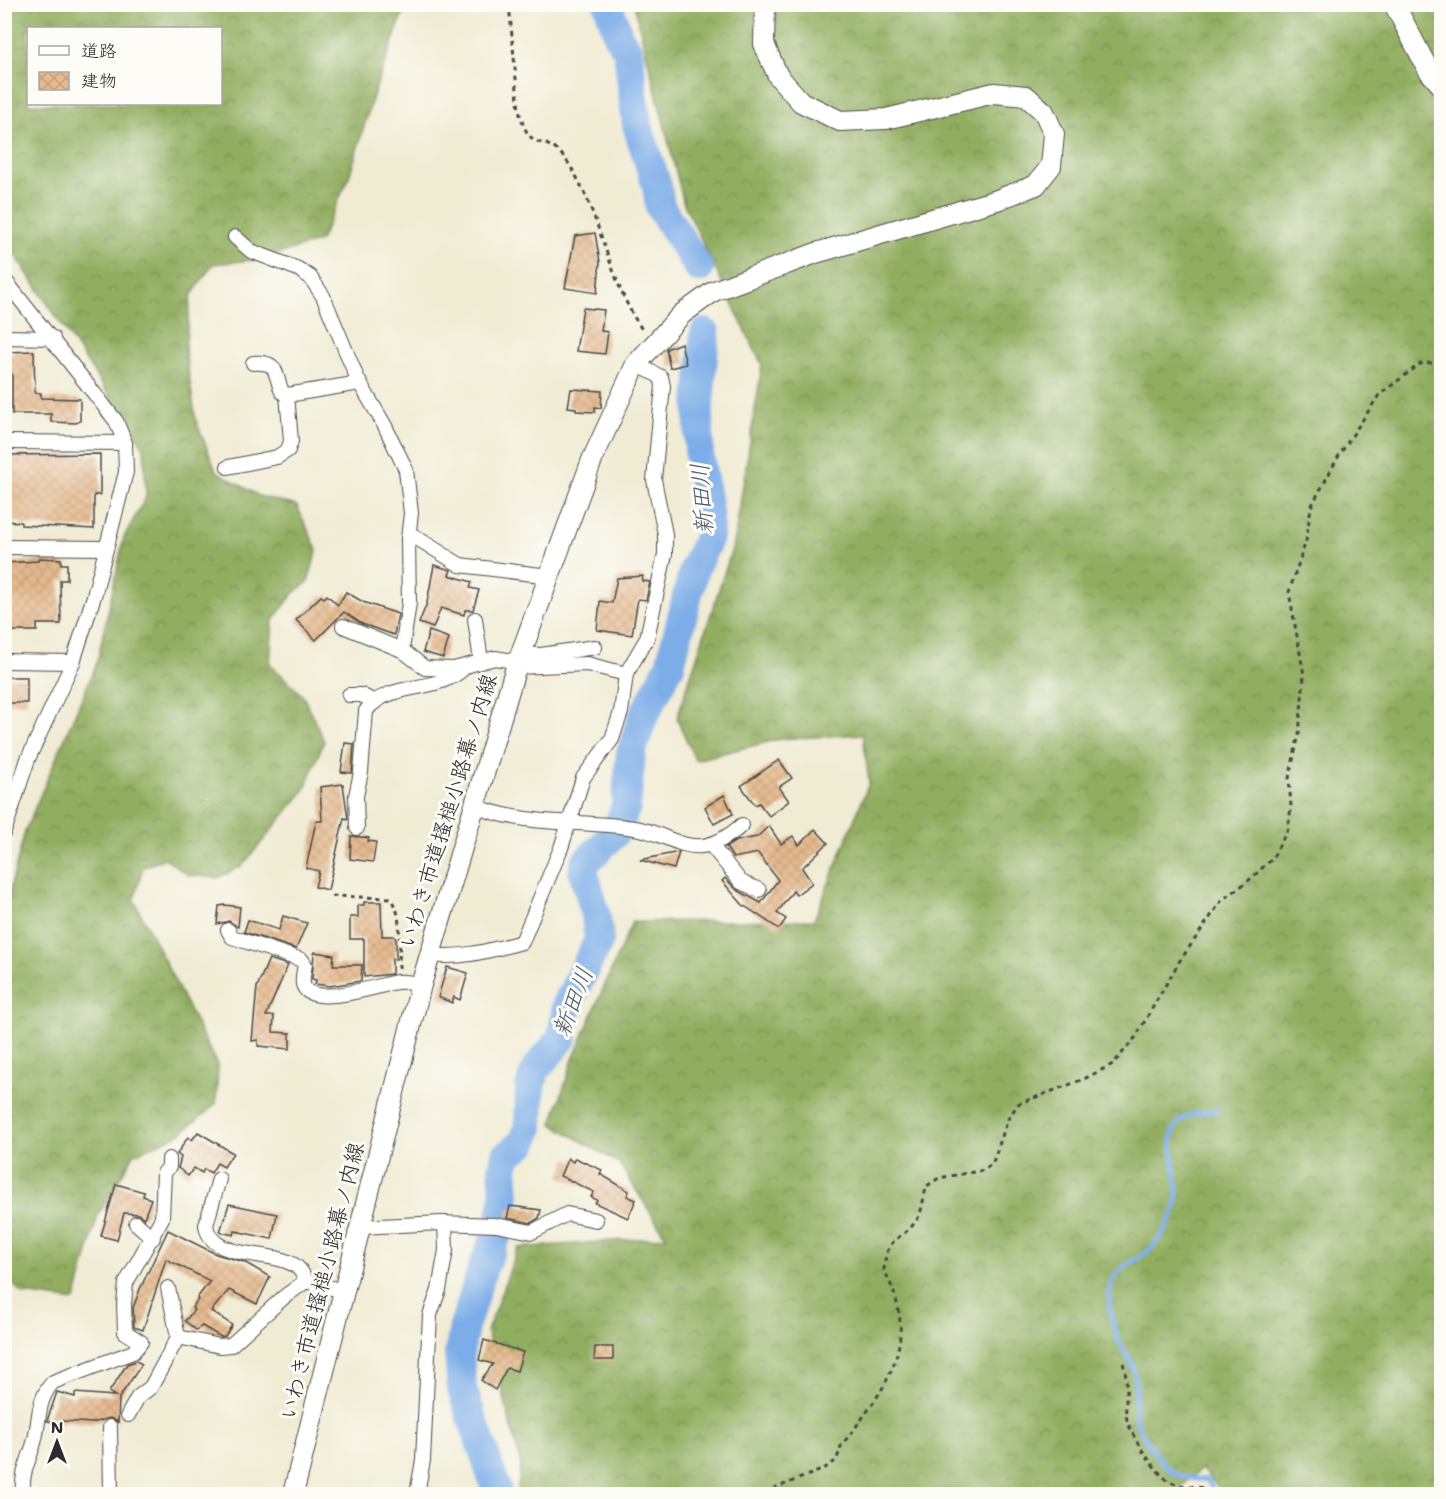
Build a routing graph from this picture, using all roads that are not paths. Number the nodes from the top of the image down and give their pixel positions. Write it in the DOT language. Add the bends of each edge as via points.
graph roads {
  1 [pos="765,4"];
  2 [pos="1394,4"];
  3 [pos="1442,86"];
  4 [pos="235,237"];
  5 [pos="4,279"];
  6 [pos="4,337"];
  7 [pos="53,338"];
  8 [pos="254,363"];
  9 [pos="636,364"];
  10 [pos="360,383"];
  11 [pos="287,395"];
  12 [pos="4,442"];
  13 [pos="125,443"];
  14 [pos="228,467"];
  15 [pos="409,533"];
  16 [pos="4,547"];
  17 [pos="106,548"];
  18 [pos="549,576"];
  19 [pos="475,619"];
  20 [pos="343,626"];
  21 [pos="595,647"];
  22 [pos="402,650"];
  23 [pos="4,661"];
  24 [pos="481,661"];
  25 [pos="518,661"];
  26 [pos="73,662"];
  27 [pos="465,667"];
  28 [pos="627,674"];
  29 [pos="349,695"];
  30 [pos="375,702"];
  31 [pos="475,806"];
  32 [pos="569,824"];
  33 [pos="742,825"];
  34 [pos="357,828"];
  35 [pos="4,832"];
  36 [pos="710,844"];
  37 [pos="759,890"];
  38 [pos="228,930"];
  39 [pos="430,955"];
  40 [pos="421,985"];
  41 [pos="169,1159"];
  42 [pos="219,1179"];
  43 [pos="596,1220"];
  44 [pos="136,1223"];
  45 [pos="444,1223"];
  46 [pos="360,1227"];
  47 [pos="153,1238"];
  48 [pos="306,1281"];
  49 [pos="168,1288"];
  50 [pos="343,1291"];
  51 [pos="178,1337"];
  52 [pos="128,1415"];
  53 [pos="111,1427"];
  54 [pos="23,1494"];
  55 [pos="111,1494"];
  56 [pos="293,1494"];
  57 [pos="417,1494"];
  1 -- 9 [label="street, いわき市道搔槌小路幕ノ内線" via="764,44 778,76 801,102 840,121 886,119 994,93 1026,96 1044,112 1054,134 1051,166 1036,185 997,200 816,253 714,291 682,314"];
  2 -- 3 [label="street" via="1429,71"];
  4 -- 10 [label="street" via="251,250 298,268 309,277 323,296"];
  5 -- 7 [label="street"];
  6 -- 7 [label="street"];
  7 -- 13 [label="street" via="116,421"];
  8 -- 11 [label="street" via="273,366 282,392"];
  9 -- 18 [label="street, いわき市道搔槌小路幕ノ内線" via="592,460"];
  9 -- 28 [label="street" via="661,377 663,386 654,480 665,554 647,638"];
  10 -- 11 [label="street"];
  10 -- 15 [label="street" via="406,470 410,488"];
  11 -- 14 [label="street" via="291,441 288,450 277,457"];
  12 -- 13 [label="street"];
  13 -- 17 [label="street" via="126,472"];
  15 -- 18 [label="street" via="460,564"];
  15 -- 22 [label="street" via="409,611"];
  16 -- 17 [label="street"];
  17 -- 26 [label="street"];
  18 -- 25 [label="street, いわき市道搔槌小路幕ノ内線"];
  19 -- 24 [label="street"];
  20 -- 22 [label="street"];
  21 -- 25 [label="street"];
  22 -- 27 [label="street" via="425,668"];
  23 -- 26 [label="street"];
  24 -- 25 [label="street"];
  24 -- 27 [label="street"];
  25 -- 28 [label="street" via="587,664"];
  25 -- 31 [label="street, いわき市道搔槌小路幕ノ内線"];
  26 -- 35 [label="street" via="28,759"];
  27 -- 30 [label="street" via="439,684 397,692"];
  28 -- 32 [label="street" via="612,739 583,778"];
  29 -- 30 [label="street"];
  30 -- 34 [label="street" via="366,711 356,796"];
  31 -- 32 [label="street" via="536,823"];
  31 -- 39 [label="street, いわき市道搔槌小路幕ノ内線"];
  32 -- 36 [label="street" via="619,826 644,830 689,846"];
  32 -- 39 [label="street" via="522,942 470,955"];
  33 -- 36 [label="street"];
  36 -- 37 [label="street" via="741,882"];
  38 -- 40 [label="street" via="232,937 302,960 303,984 317,994 348,996 399,982"];
  39 -- 40 [label="street, いわき市道搔槌小路幕ノ内線"];
  40 -- 46 [label="street, いわき市道搔槌小路幕ノ内線"];
  41 -- 47 [label="street" via="164,1173 162,1218"];
  42 -- 48 [label="street" via="206,1225 210,1237 224,1248 299,1268"];
  43 -- 45 [label="street" via="567,1214 538,1231"];
  44 -- 47 [label="street"];
  45 -- 46 [label="street"];
  45 -- 57 [label="street" via="447,1241 430,1315 423,1460"];
  46 -- 50 [label="street, いわき市道搔槌小路幕ノ内線"];
  47 -- 54 [label="street" via="126,1283 125,1332 141,1342 133,1352 53,1382 47,1389 40,1401 34,1442 24,1467"];
  48 -- 50 [label="street"];
  48 -- 51 [label="street" via="231,1345"];
  49 -- 51 [label="street"];
  50 -- 56 [label="street, いわき市道搔槌小路幕ノ内線"];
  51 -- 52 [label="street" via="157,1378 138,1397"];
  53 -- 55 [label="street"];
}
